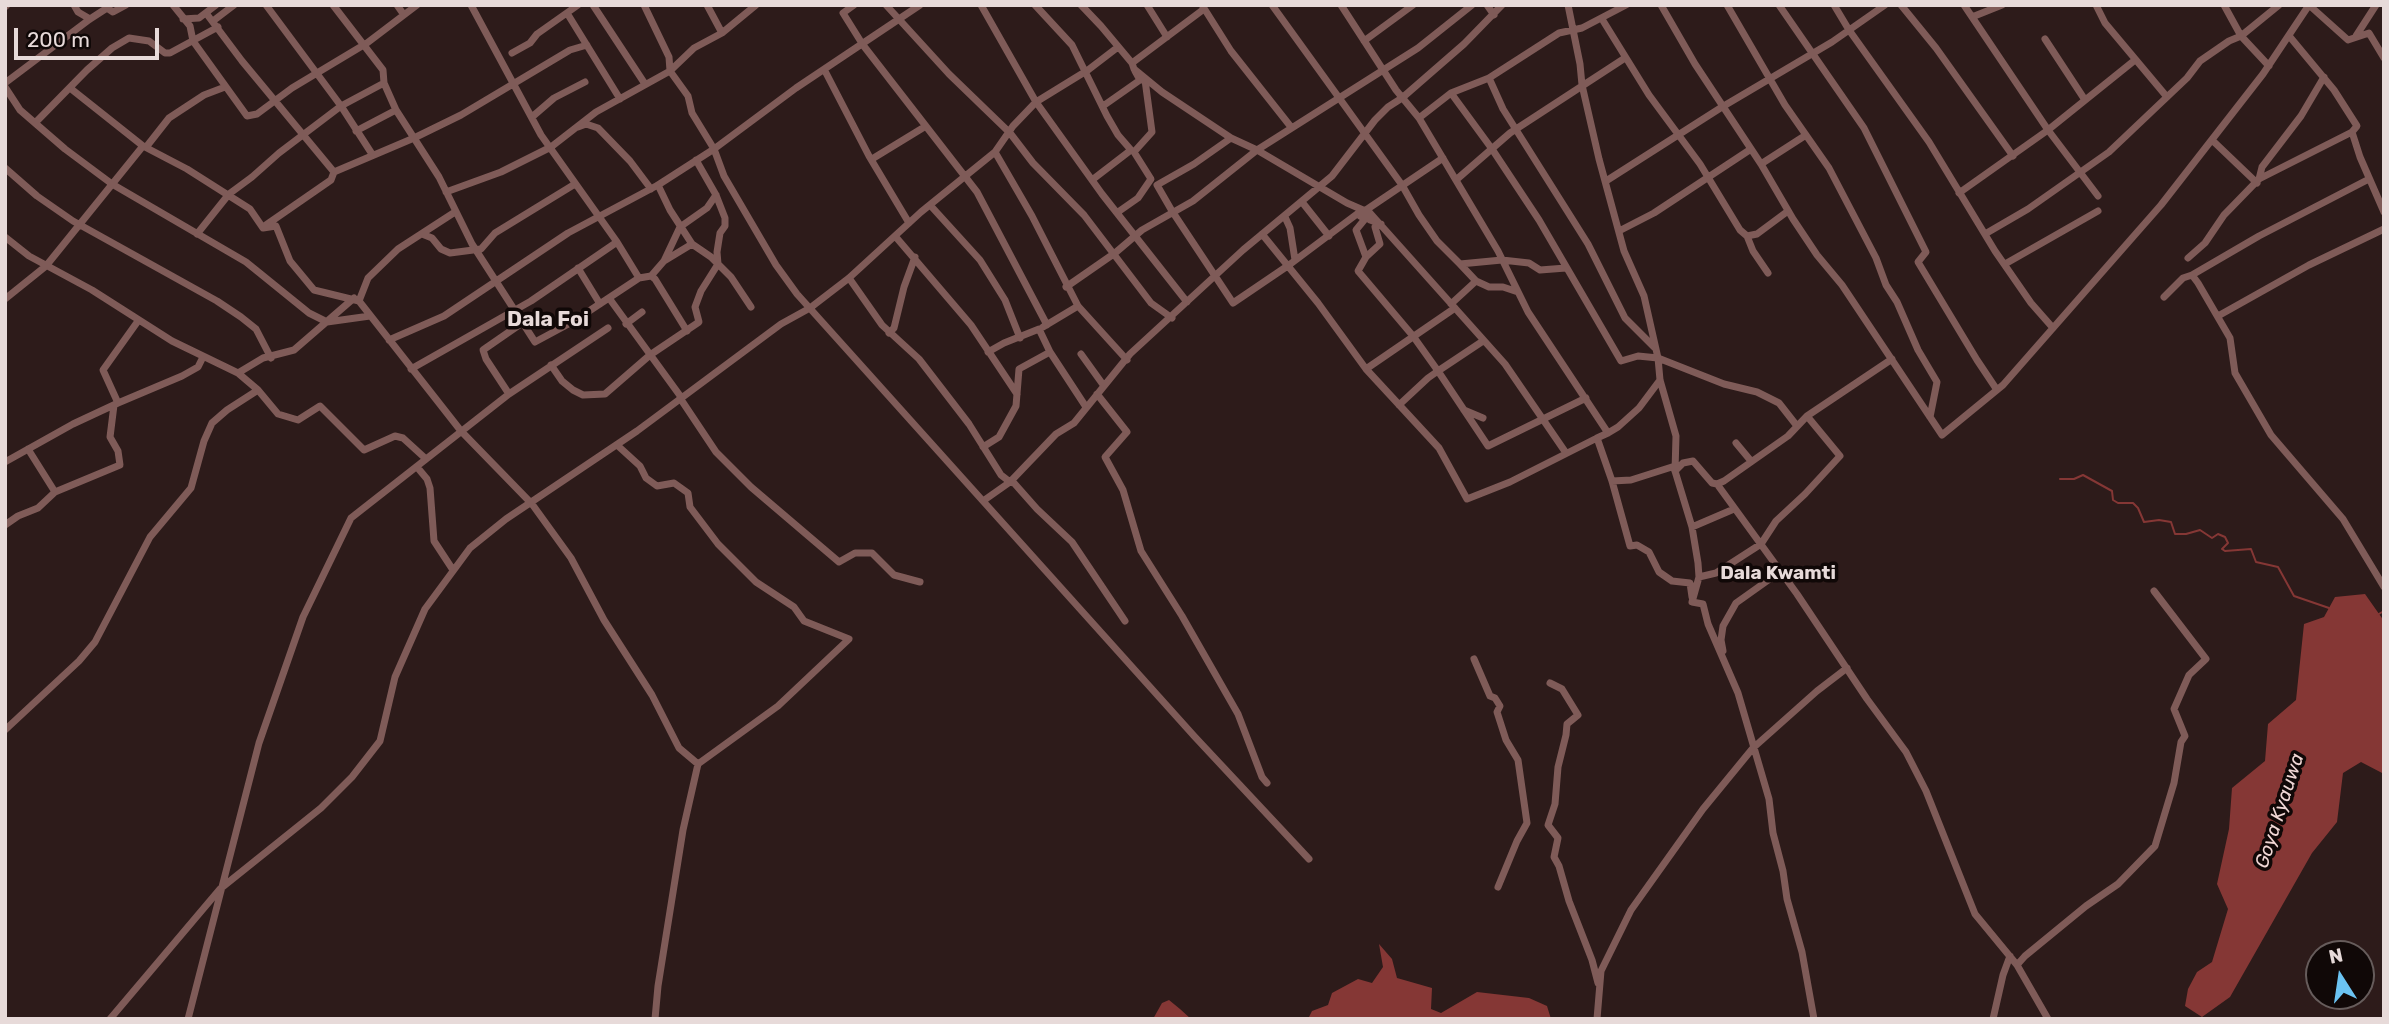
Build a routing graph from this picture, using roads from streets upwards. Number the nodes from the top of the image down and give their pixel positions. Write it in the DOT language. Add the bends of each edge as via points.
graph roads {
  1 [pos="75,5"];
  2 [pos="126,5"];
  3 [pos="173,5"];
  4 [pos="216,5"];
  5 [pos="234,5"];
  6 [pos="266,5"];
  7 [pos="333,5"];
  8 [pos="397,5"];
  9 [pos="417,5"];
  10 [pos="471,5"];
  11 [pos="578,5"];
  12 [pos="593,5"];
  13 [pos="644,5"];
  14 [pos="706,5"];
  15 [pos="756,5"];
  16 [pos="854,5"];
  17 [pos="886,5"];
  18 [pos="920,5"];
  19 [pos="981,5"];
  20 [pos="1035,5"];
  21 [pos="1081,5"];
  22 [pos="1147,5"];
  23 [pos="1272,5"];
  24 [pos="1341,5"];
  25 [pos="1413,5"];
  26 [pos="1472,5"];
  27 [pos="1487,5"];
  28 [pos="1502,5"];
  29 [pos="1568,5"];
  30 [pos="1626,5"];
  31 [pos="1661,5"];
  32 [pos="1727,5"];
  33 [pos="1779,5"];
  34 [pos="1834,5"];
  35 [pos="1885,5"];
  36 [pos="1901,5"];
  37 [pos="1964,5"];
  38 [pos="2002,5"];
  39 [pos="2096,5"];
  40 [pos="2224,5"];
  41 [pos="2279,5"];
  42 [pos="2376,5"];
  43 [pos="1203,7"];
  44 [pos="841,9"];
  45 [pos="206,13"];
  46 [pos="567,13"];
  47 [pos="404,15"];
  48 [pos="1494,15"];
  49 [pos="1972,17"];
  50 [pos="90,19"];
  51 [pos="183,19"];
  52 [pos="901,19"];
  53 [pos="1602,19"];
  54 [pos="216,24"];
  55 [pos="1573,30"];
  56 [pos="1849,30"];
  57 [pos="722,33"];
  58 [pos="2241,36"];
  59 [pos="2356,36"];
  60 [pos="1167,37"];
  61 [pos="2290,37"];
  62 [pos="2045,39"];
  63 [pos="193,41"];
  64 [pos="1364,41"];
  65 [pos="363,45"];
  66 [pos="587,45"];
  67 [pos="863,45"];
  68 [pos="1118,47"];
  69 [pos="2381,48"];
  70 [pos="512,53"];
  71 [pos="1814,53"];
  72 [pos="1625,58"];
  73 [pos="2384,58"];
  74 [pos="2135,60"];
  75 [pos="1133,66"];
  76 [pos="2269,66"];
  77 [pos="1383,69"];
  78 [pos="1085,70"];
  79 [pos="670,71"];
  80 [pos="825,71"];
  81 [pos="316,74"];
  82 [pos="2323,77"];
  83 [pos="1489,78"];
  84 [pos="1770,78"];
  85 [pos="1140,80"];
  86 [pos="584,82"];
  87 [pos="383,83"];
  88 [pos="515,84"];
  89 [pos="5,85"];
  90 [pos="645,85"];
  91 [pos="1582,85"];
  92 [pos="225,87"];
  93 [pos="70,88"];
  94 [pos="1451,93"];
  95 [pos="1339,96"];
  96 [pos="2167,97"];
  97 [pos="1402,98"];
  98 [pos="620,99"];
  99 [pos="275,100"];
  100 [pos="2085,100"];
  101 [pos="1037,102"];
  102 [pos="341,106"];
  103 [pos="1103,106"];
  104 [pos="1722,107"];
  105 [pos="396,110"];
  106 [pos="532,117"];
  107 [pos="1419,118"];
  108 [pos="35,123"];
  109 [pos="926,126"];
  110 [pos="1291,127"];
  111 [pos="574,128"];
  112 [pos="1517,129"];
  113 [pos="2048,130"];
  114 [pos="356,131"];
  115 [pos="2352,132"];
  116 [pos="303,133"];
  117 [pos="1010,133"];
  118 [pos="1365,133"];
  119 [pos="1678,135"];
  120 [pos="1806,135"];
  121 [pos="414,138"];
  122 [pos="1231,138"];
  123 [pos="2212,140"];
  124 [pos="145,146"];
  125 [pos="551,147"];
  126 [pos="713,149"];
  127 [pos="1492,149"];
  128 [pos="1751,149"];
  129 [pos="1131,150"];
  130 [pos="1257,150"];
  131 [pos="995,152"];
  132 [pos="372,154"];
  133 [pos="2013,156"];
  134 [pos="1443,158"];
  135 [pos="872,159"];
  136 [pos="696,160"];
  137 [pos="1761,164"];
  138 [pos="5,168"];
  139 [pos="334,172"];
  140 [pos="2080,172"];
  141 [pos="966,176"];
  142 [pos="1151,178"];
  143 [pos="1708,178"];
  144 [pos="2369,179"];
  145 [pos="1092,180"];
  146 [pos="1456,180"];
  147 [pos="1606,181"];
  148 [pos="2258,181"];
  149 [pos="113,184"];
  150 [pos="575,184"];
  151 [pos="1402,185"];
  152 [pos="654,187"];
  153 [pos="1317,187"];
  154 [pos="446,192"];
  155 [pos="1959,193"];
  156 [pos="229,194"];
  157 [pos="716,195"];
  158 [pos="2098,196"];
  159 [pos="1302,202"];
  160 [pos="930,205"];
  161 [pos="1366,210"];
  162 [pos="1172,211"];
  163 [pos="1788,211"];
  164 [pos="2098,211"];
  165 [pos="455,212"];
  166 [pos="1118,212"];
  167 [pos="2384,212"];
  168 [pos="1357,214"];
  169 [pos="599,216"];
  170 [pos="1285,216"];
  171 [pos="79,223"];
  172 [pos="909,223"];
  173 [pos="1381,224"];
  174 [pos="680,227"];
  175 [pos="263,228"];
  176 [pos="2384,229"];
  177 [pos="1619,231"];
  178 [pos="197,234"];
  179 [pos="422,234"];
  180 [pos="1262,234"];
  181 [pos="1985,234"];
  182 [pos="895,236"];
  183 [pos="1134,236"];
  184 [pos="1329,236"];
  185 [pos="1747,236"];
  186 [pos="5,237"];
  187 [pos="617,242"];
  188 [pos="692,244"];
  189 [pos="477,250"];
  190 [pos="1115,253"];
  191 [pos="915,257"];
  192 [pos="1366,257"];
  193 [pos="2188,258"];
  194 [pos="1502,260"];
  195 [pos="664,261"];
  196 [pos="1292,263"];
  197 [pos="718,264"];
  198 [pos="1460,264"];
  199 [pos="2005,264"];
  200 [pos="46,266"];
  201 [pos="578,268"];
  202 [pos="1566,268"];
  203 [pos="1768,273"];
  204 [pos="651,275"];
  205 [pos="2192,275"];
  206 [pos="1215,276"];
  207 [pos="639,278"];
  208 [pos="849,278"];
  209 [pos="496,281"];
  210 [pos="1476,281"];
  211 [pos="1066,287"];
  212 [pos="1518,292"];
  213 [pos="2164,297"];
  214 [pos="609,298"];
  215 [pos="5,299"];
  216 [pos="356,300"];
  217 [pos="1187,302"];
  218 [pos="600,304"];
  219 [pos="1078,306"];
  220 [pos="1453,306"];
  221 [pos="751,307"];
  222 [pos="810,308"];
  223 [pos="514,310"];
  224 [pos="642,312"];
  225 [pos="370,316"];
  226 [pos="2218,316"];
  227 [pos="1172,318"];
  228 [pos="138,320"];
  229 [pos="327,322"];
  230 [pos="523,323"];
  231 [pos="626,324"];
  232 [pos="608,327"];
  233 [pos="1043,327"];
  234 [pos="2053,328"];
  235 [pos="687,331"];
  236 [pos="889,333"];
  237 [pos="1413,336"];
  238 [pos="1020,338"];
  239 [pos="389,340"];
  240 [pos="1483,341"];
  241 [pos="1655,347"];
  242 [pos="988,352"];
  243 [pos="1050,352"];
  244 [pos="1080,354"];
  245 [pos="650,355"];
  246 [pos="203,357"];
  247 [pos="271,358"];
  248 [pos="1658,358"];
  249 [pos="1892,359"];
  250 [pos="1127,360"];
  251 [pos="551,365"];
  252 [pos="411,369"];
  253 [pos="1366,369"];
  254 [pos="1438,372"];
  255 [pos="237,373"];
  256 [pos="1660,380"];
  257 [pos="1104,386"];
  258 [pos="258,390"];
  259 [pos="1997,390"];
  260 [pos="509,394"];
  261 [pos="1017,394"];
  262 [pos="1097,394"];
  263 [pos="681,398"];
  264 [pos="1586,398"];
  265 [pos="116,404"];
  266 [pos="1399,405"];
  267 [pos="1086,407"];
  268 [pos="1464,410"];
  269 [pos="1807,416"];
  270 [pos="1930,417"];
  271 [pos="1483,418"];
  272 [pos="1544,419"];
  273 [pos="1797,426"];
  274 [pos="461,431"];
  275 [pos="1608,433"];
  276 [pos="1597,438"];
  277 [pos="1736,443"];
  278 [pos="617,445"];
  279 [pos="984,447"];
  280 [pos="29,449"];
  281 [pos="1566,453"];
  282 [pos="426,459"];
  283 [pos="1751,461"];
  284 [pos="5,462"];
  285 [pos="417,467"];
  286 [pos="1675,468"];
  287 [pos="408,474"];
  288 [pos="427,479"];
  289 [pos="1612,481"];
  290 [pos="1010,482"];
  291 [pos="1717,484"];
  292 [pos="55,492"];
  293 [pos="983,501"];
  294 [pos="532,503"];
  295 [pos="1734,509"];
  296 [pos="5,525"];
  297 [pos="1692,527"];
  298 [pos="1761,544"];
  299 [pos="453,570"];
  300 [pos="1781,571"];
  301 [pos="1699,577"];
  302 [pos="920,582"];
  303 [pos="2384,587"];
  304 [pos="2154,591"];
  305 [pos="1692,602"];
  306 [pos="1125,621"];
  307 [pos="1474,659"];
  308 [pos="1726,666"];
  309 [pos="1847,668"];
  310 [pos="1550,683"];
  311 [pos="5,730"];
  312 [pos="1753,748"];
  313 [pos="698,764"];
  314 [pos="1268,783"];
  315 [pos="1309,859"];
  316 [pos="1499,887"];
  317 [pos="220,889"];
  318 [pos="2010,956"];
  319 [pos="2017,965"];
  320 [pos="1599,986"];
  321 [pos="110,1019"];
  322 [pos="188,1019"];
  323 [pos="655,1019"];
  324 [pos="1597,1019"];
  325 [pos="1814,1019"];
  326 [pos="1993,1019"];
  327 [pos="2048,1019"];
  1 -- 50 [label="street"];
  2 -- 50 [label="street" via="113,12 107,8"];
  3 -- 51 [label="street"];
  4 -- 45 [label="street"];
  5 -- 54 [label="street"];
  6 -- 81 [label="street"];
  7 -- 65 [label="street"];
  8 -- 47 [label="street"];
  9 -- 47 [label="street"];
  10 -- 88 [label="street"];
  11 -- 46 [label="street"];
  12 -- 90 [label="street"];
  13 -- 79 [label="street" via="672,64"];
  14 -- 57 [label="street"];
  15 -- 57 [label="street"];
  16 -- 44 [label="street"];
  17 -- 52 [label="street"];
  18 -- 52 [label="street"];
  19 -- 101 [label="street"];
  20 -- 78 [label="street" via="1072,45"];
  21 -- 68 [label="street"];
  22 -- 60 [label="street"];
  23 -- 95 [label="street"];
  24 -- 64 [label="street"];
  25 -- 64 [label="street"];
  26 -- 77 [label="street"];
  27 -- 48 [label="street"];
  28 -- 48 [label="street"];
  29 -- 55 [label="street"];
  30 -- 53 [label="street"];
  31 -- 104 [label="street"];
  32 -- 84 [label="street"];
  33 -- 71 [label="street"];
  34 -- 56 [label="street"];
  35 -- 56 [label="street"];
  36 -- 133 [label="street"];
  37 -- 49 [label="street"];
  38 -- 49 [label="street"];
  39 -- 74 [label="street"];
  40 -- 58 [label="street"];
  41 -- 58 [label="street"];
  42 -- 59 [label="street"];
  43 -- 60 [label="street"];
  43 -- 110 [label="street"];
  44 -- 67 [label="street"];
  45 -- 51 [label="street"];
  45 -- 54 [label="street"];
  46 -- 66 [label="street"];
  46 -- 70 [label="street"];
  47 -- 65 [label="street"];
  48 -- 97 [label="street"];
  49 -- 113 [label="street"];
  50 -- 89 [label="street"];
  51 -- 63 [label="street"];
  52 -- 67 [label="street"];
  52 -- 117 [label="street"];
  53 -- 55 [label="street"];
  53 -- 72 [label="street"];
  54 -- 63 [label="street"];
  54 -- 99 [label="street"];
  55 -- 83 [label="street" via="1559,33"];
  55 -- 91 [label="street"];
  56 -- 71 [label="street"];
  56 -- 155 [label="street" via="1929,142"];
  57 -- 79 [label="street" via="694,48"];
  58 -- 76 [label="street"];
  58 -- 96 [label="street" via="2200,61"];
  59 -- 61 [label="street" via="2348,40 2309,5"];
  59 -- 69 [label="street" via="2369,33"];
  60 -- 75 [label="street"];
  61 -- 76 [label="street"];
  61 -- 82 [label="street"];
  62 -- 100 [label="street"];
  63 -- 92 [label="street"];
  63 -- 93 [label="street" via="165,53 149,41 129,38"];
  64 -- 77 [label="street"];
  65 -- 81 [label="street"];
  65 -- 87 [label="street" via="383,70"];
  66 -- 88 [label="street" via="570,50"];
  66 -- 98 [label="street"];
  67 -- 80 [label="street"];
  67 -- 109 [label="street"];
  68 -- 75 [label="street"];
  68 -- 78 [label="street"];
  69 -- 73 [label="street"];
  71 -- 84 [label="street"];
  71 -- 259 [label="street" via="1872,142 1926,252 1918,262"];
  72 -- 91 [label="street"];
  72 -- 119 [label="street"];
  74 -- 96 [label="street"];
  74 -- 100 [label="street"];
  75 -- 85 [label="street"];
  75 -- 122 [label="street" via="1162,92"];
  76 -- 123 [label="street"];
  77 -- 95 [label="street"];
  77 -- 97 [label="street"];
  78 -- 101 [label="street"];
  78 -- 103 [label="street"];
  79 -- 90 [label="street"];
  79 -- 126 [label="street" via="688,96 692,113"];
  80 -- 126 [label="street"];
  80 -- 135 [label="street"];
  81 -- 99 [label="street"];
  81 -- 102 [label="street"];
  82 -- 115 [label="street" via="2357,126"];
  82 -- 148 [label="street" via="2301,116 2262,167"];
  83 -- 94 [label="street"];
  83 -- 112 [label="street"];
  84 -- 104 [label="street"];
  84 -- 120 [label="street"];
  85 -- 103 [label="street"];
  85 -- 142 [label="street" via="1145,80 1152,132 1134,152"];
  86 -- 106 [label="street" via="554,97"];
  87 -- 102 [label="street"];
  87 -- 105 [label="street"];
  88 -- 106 [label="street"];
  88 -- 121 [label="street"];
  89 -- 108 [label="street" via="20,110"];
  90 -- 98 [label="street"];
  91 -- 112 [label="street"];
  91 -- 147 [label="street"];
  92 -- 99 [label="street" via="247,116"];
  92 -- 124 [label="street" via="169,118"];
  93 -- 108 [label="street"];
  93 -- 124 [label="street"];
  94 -- 107 [label="street"];
  94 -- 127 [label="street"];
  95 -- 110 [label="street"];
  95 -- 118 [label="street"];
  96 -- 140 [label="street" via="2109,152"];
  97 -- 107 [label="street"];
  97 -- 118 [label="street"];
  98 -- 111 [label="street"];
  99 -- 116 [label="street"];
  100 -- 113 [label="street"];
  101 -- 117 [label="street"];
  101 -- 145 [label="street"];
  102 -- 114 [label="street"];
  102 -- 116 [label="street"];
  103 -- 129 [label="street"];
  104 -- 119 [label="street"];
  104 -- 128 [label="street"];
  105 -- 114 [label="street"];
  105 -- 121 [label="street"];
  106 -- 125 [label="street"];
  107 -- 134 [label="street"];
  108 -- 149 [label="street"];
  109 -- 135 [label="street"];
  109 -- 141 [label="street"];
  110 -- 130 [label="street"];
  111 -- 125 [label="street"];
  111 -- 152 [label="street" via="586,124 598,128"];
  112 -- 127 [label="street"];
  112 -- 241 [label="street" via="1588,244 1625,318"];
  113 -- 133 [label="street"];
  113 -- 140 [label="street"];
  114 -- 132 [label="street"];
  115 -- 144 [label="street"];
  115 -- 148 [label="street"];
  116 -- 139 [label="street"];
  116 -- 156 [label="street"];
  117 -- 131 [label="street"];
  117 -- 190 [label="street"];
  118 -- 151 [label="street"];
  118 -- 153 [label="street" via="1332,176"];
  119 -- 143 [label="street"];
  119 -- 147 [label="street"];
  120 -- 137 [label="street"];
  120 -- 270 [label="street" via="1829,168 1937,382"];
  121 -- 132 [label="street"];
  121 -- 154 [label="street"];
  122 -- 130 [label="street"];
  122 -- 162 [label="street" via="1157,185"];
  123 -- 148 [label="street"];
  123 -- 234 [label="street"];
  124 -- 149 [label="street"];
  124 -- 156 [label="street"];
  125 -- 150 [label="street"];
  125 -- 154 [label="street"];
  126 -- 136 [label="street"];
  126 -- 222 [label="street" via="776,265"];
  127 -- 146 [label="street"];
  127 -- 202 [label="street"];
  128 -- 137 [label="street"];
  128 -- 143 [label="street"];
  129 -- 142 [label="street"];
  129 -- 145 [label="street"];
  130 -- 153 [label="street"];
  130 -- 162 [label="street" via="1193,201"];
  131 -- 141 [label="street"];
  131 -- 211 [label="street"];
  132 -- 139 [label="street"];
  133 -- 155 [label="street"];
  134 -- 146 [label="street"];
  134 -- 151 [label="street"];
  135 -- 172 [label="street"];
  136 -- 152 [label="street"];
  136 -- 157 [label="street"];
  137 -- 163 [label="street"];
  138 -- 171 [label="street"];
  139 -- 175 [label="street" via="331,180"];
  140 -- 158 [label="street"];
  140 -- 181 [label="street"];
  141 -- 160 [label="street"];
  141 -- 233 [label="street" via="985,204"];
  142 -- 166 [label="street" via="1138,198"];
  143 -- 177 [label="street"];
  143 -- 185 [label="street"];
  144 -- 167 [label="street"];
  144 -- 205 [label="street"];
  145 -- 166 [label="street"];
  146 -- 194 [label="street"];
  147 -- 177 [label="street"];
  148 -- 193 [label="street"];
  149 -- 171 [label="street"];
  149 -- 178 [label="street"];
  150 -- 169 [label="street"];
  150 -- 189 [label="street" via="495,233"];
  151 -- 161 [label="street"];
  151 -- 198 [label="street" via="1437,241"];
  152 -- 169 [label="street"];
  152 -- 174 [label="street"];
  153 -- 159 [label="street"];
  153 -- 161 [label="street"];
  154 -- 165 [label="street"];
  155 -- 181 [label="street"];
  156 -- 175 [label="street" via="250,209"];
  156 -- 178 [label="street"];
  157 -- 174 [label="street"];
  157 -- 197 [label="street" via="725,218"];
  159 -- 170 [label="street"];
  159 -- 184 [label="street"];
  160 -- 172 [label="street"];
  160 -- 238 [label="street" via="980,260 1005,300"];
  161 -- 173 [label="street"];
  162 -- 183 [label="street"];
  162 -- 206 [label="street"];
  163 -- 185 [label="street"];
  163 -- 249 [label="street"];
  164 -- 199 [label="street"];
  165 -- 179 [label="street"];
  165 -- 189 [label="street"];
  166 -- 183 [label="street"];
  168 -- 173 [label="street"];
  168 -- 184 [label="street"];
  168 -- 192 [label="street" via="1365,219 1356,230"];
  169 -- 187 [label="street"];
  169 -- 209 [label="street"];
  170 -- 180 [label="street"];
  170 -- 196 [label="street"];
  171 -- 200 [label="street"];
  171 -- 247 [label="street" via="241,317 256,329"];
  172 -- 182 [label="street"];
  173 -- 192 [label="street" via="1375,227 1380,244"];
  173 -- 220 [label="street"];
  174 -- 188 [label="street"];
  174 -- 195 [label="street"];
  175 -- 216 [label="street" via="276,226 290,261 314,290"];
  176 -- 226 [label="street"];
  177 -- 241 [label="street" via="1644,296"];
  178 -- 229 [label="street" via="246,262"];
  179 -- 189 [label="street" via="450,253"];
  179 -- 216 [label="street" via="398,249 368,278"];
  180 -- 196 [label="street"];
  180 -- 206 [label="street"];
  181 -- 199 [label="street"];
  182 -- 191 [label="street"];
  182 -- 208 [label="street"];
  183 -- 190 [label="street"];
  183 -- 217 [label="street"];
  184 -- 196 [label="street"];
  185 -- 203 [label="street"];
  186 -- 200 [label="street"];
  187 -- 201 [label="street"];
  187 -- 207 [label="street"];
  188 -- 195 [label="street"];
  188 -- 197 [label="street"];
  189 -- 209 [label="street"];
  190 -- 211 [label="street"];
  190 -- 227 [label="street" via="1152,303"];
  191 -- 236 [label="street"];
  191 -- 242 [label="street" via="971,324"];
  192 -- 237 [label="street" via="1358,271"];
  194 -- 198 [label="street"];
  194 -- 202 [label="street" via="1529,263 1540,270"];
  194 -- 212 [label="street"];
  195 -- 204 [label="street"];
  196 -- 206 [label="street" via="1233,303"];
  196 -- 253 [label="street"];
  197 -- 221 [label="street"];
  197 -- 235 [label="street" via="697,299 699,322"];
  198 -- 210 [label="street"];
  199 -- 234 [label="street"];
  200 -- 215 [label="street"];
  200 -- 228 [label="street"];
  201 -- 218 [label="street"];
  201 -- 223 [label="street"];
  202 -- 248 [label="street" via="1621,361 1638,356"];
  204 -- 207 [label="street"];
  204 -- 235 [label="street"];
  205 -- 213 [label="street"];
  205 -- 226 [label="street"];
  206 -- 217 [label="street"];
  207 -- 214 [label="street"];
  208 -- 222 [label="street"];
  208 -- 236 [label="street"];
  209 -- 223 [label="street"];
  209 -- 239 [label="street" via="444,316"];
  210 -- 212 [label="street"];
  210 -- 220 [label="street"];
  211 -- 219 [label="street"];
  212 -- 264 [label="street"];
  214 -- 218 [label="street"];
  214 -- 231 [label="street"];
  216 -- 225 [label="street"];
  216 -- 229 [label="street"];
  217 -- 227 [label="street"];
  218 -- 230 [label="street" via="535,342"];
  219 -- 233 [label="street"];
  219 -- 250 [label="street"];
  220 -- 237 [label="street"];
  220 -- 240 [label="street"];
  222 -- 263 [label="street"];
  222 -- 293 [label="street"];
  223 -- 230 [label="street"];
  223 -- 252 [label="street"];
  224 -- 231 [label="street"];
  225 -- 229 [label="street"];
  225 -- 239 [label="street"];
  226 -- 303 [label="street" via="2230,338 2235,373 2271,435 2343,519"];
  227 -- 250 [label="street"];
  228 -- 246 [label="street"];
  228 -- 265 [label="street" via="103,370"];
  229 -- 247 [label="street" via="294,350"];
  230 -- 260 [label="street" via="484,350"];
  231 -- 245 [label="street"];
  232 -- 251 [label="street"];
  233 -- 238 [label="street"];
  233 -- 243 [label="street"];
  234 -- 259 [label="street"];
  235 -- 245 [label="street"];
  236 -- 279 [label="street" via="919,359"];
  237 -- 253 [label="street"];
  237 -- 254 [label="street"];
  238 -- 242 [label="street"];
  239 -- 252 [label="street"];
  240 -- 254 [label="street"];
  240 -- 272 [label="street" via="1512,372"];
  241 -- 248 [label="street"];
  242 -- 261 [label="street"];
  243 -- 261 [label="street" via="1019,369"];
  243 -- 267 [label="street"];
  244 -- 257 [label="street"];
  245 -- 251 [label="street" via="597,396 573,390"];
  245 -- 263 [label="street"];
  246 -- 255 [label="street"];
  246 -- 265 [label="street" via="198,367 182,376"];
  247 -- 255 [label="street"];
  248 -- 256 [label="street"];
  248 -- 273 [label="street" via="1757,392 1779,403"];
  249 -- 269 [label="street"];
  249 -- 270 [label="street"];
  250 -- 257 [label="street"];
  251 -- 260 [label="street"];
  252 -- 274 [label="street"];
  253 -- 266 [label="street"];
  254 -- 266 [label="street"];
  254 -- 268 [label="street"];
  255 -- 258 [label="street"];
  256 -- 275 [label="street" via="1639,408"];
  256 -- 286 [label="street" via="1676,436"];
  257 -- 262 [label="street"];
  258 -- 282 [label="street" via="278,414 298,420 320,406 364,450 395,436 404,438"];
  258 -- 311 [label="street" via="212,422 191,488 150,537 95,642"];
  259 -- 270 [label="street" via="1942,435"];
  260 -- 274 [label="street"];
  261 -- 279 [label="street" via="1016,406 999,437"];
  262 -- 267 [label="street"];
  262 -- 314 [label="street" via="1127,432 1105,457 1123,490 1141,551 1238,714"];
  263 -- 278 [label="street"];
  263 -- 302 [label="street" via="716,452 839,562 855,553 872,553 894,575"];
  264 -- 272 [label="street"];
  264 -- 275 [label="street"];
  265 -- 280 [label="street"];
  265 -- 292 [label="street" via="110,437 120,465"];
  266 -- 281 [label="street" via="1439,448 1467,499"];
  267 -- 290 [label="street"];
  268 -- 271 [label="street"];
  268 -- 272 [label="street" via="1488,446"];
  269 -- 273 [label="street"];
  269 -- 298 [label="street" via="1840,456 1776,521"];
  272 -- 281 [label="street"];
  273 -- 283 [label="street"];
  274 -- 282 [label="street"];
  274 -- 294 [label="street"];
  275 -- 276 [label="street"];
  276 -- 281 [label="street"];
  276 -- 289 [label="street"];
  277 -- 283 [label="street"];
  278 -- 294 [label="street"];
  278 -- 313 [label="street" via="657,486 674,483 688,493 690,507 718,544 756,582 794,607 804,621 849,639 778,706"];
  279 -- 290 [label="street"];
  280 -- 284 [label="street"];
  280 -- 292 [label="street"];
  282 -- 285 [label="street"];
  283 -- 291 [label="street"];
  285 -- 287 [label="street"];
  285 -- 288 [label="street"];
  286 -- 289 [label="street"];
  286 -- 291 [label="street" via="1693,461"];
  286 -- 297 [label="street"];
  287 -- 288 [label="street"];
  287 -- 317 [label="street" via="351,518 317,584 259,743"];
  288 -- 299 [label="street" via="434,541"];
  289 -- 305 [label="street" via="1630,546 1649,552 1659,572 1672,581 1690,583"];
  290 -- 293 [label="street"];
  290 -- 306 [label="street" via="1072,541"];
  291 -- 295 [label="street"];
  292 -- 296 [label="street" via="38,508"];
  293 -- 315 [label="street"];
  294 -- 299 [label="street" via="470,548"];
  294 -- 313 [label="street" via="570,558 680,748"];
  295 -- 297 [label="street"];
  295 -- 298 [label="street"];
  297 -- 301 [label="street"];
  298 -- 300 [label="street"];
  298 -- 301 [label="street" via="1716,573"];
  299 -- 317 [label="street" via="425,609 396,677 380,741 321,808"];
  300 -- 308 [label="street" via="1736,603 1723,626"];
  300 -- 309 [label="street"];
  301 -- 305 [label="street"];
  304 -- 319 [label="street" via="2206,659 2189,675 2174,709 2186,736 2155,846 2118,884"];
  305 -- 308 [label="street" via="1703,604"];
  307 -- 316 [label="street" via="1490,696 1500,706 1497,712 1506,740 1518,760 1527,823"];
  308 -- 312 [label="street"];
  309 -- 312 [label="street"];
  309 -- 318 [label="street" via="1916,769 1975,914"];
  310 -- 320 [label="street" via="1562,689 1578,715 1567,724 1548,825 1558,838 1554,857"];
  312 -- 320 [label="street" via="1631,910 1601,971"];
  312 -- 325 [label="street" via="1769,799"];
  313 -- 323 [label="street" via="683,830"];
  317 -- 321 [label="street"];
  317 -- 322 [label="street"];
  318 -- 319 [label="street"];
  318 -- 326 [label="street"];
  319 -- 327 [label="street"];
  320 -- 324 [label="street"];
}
